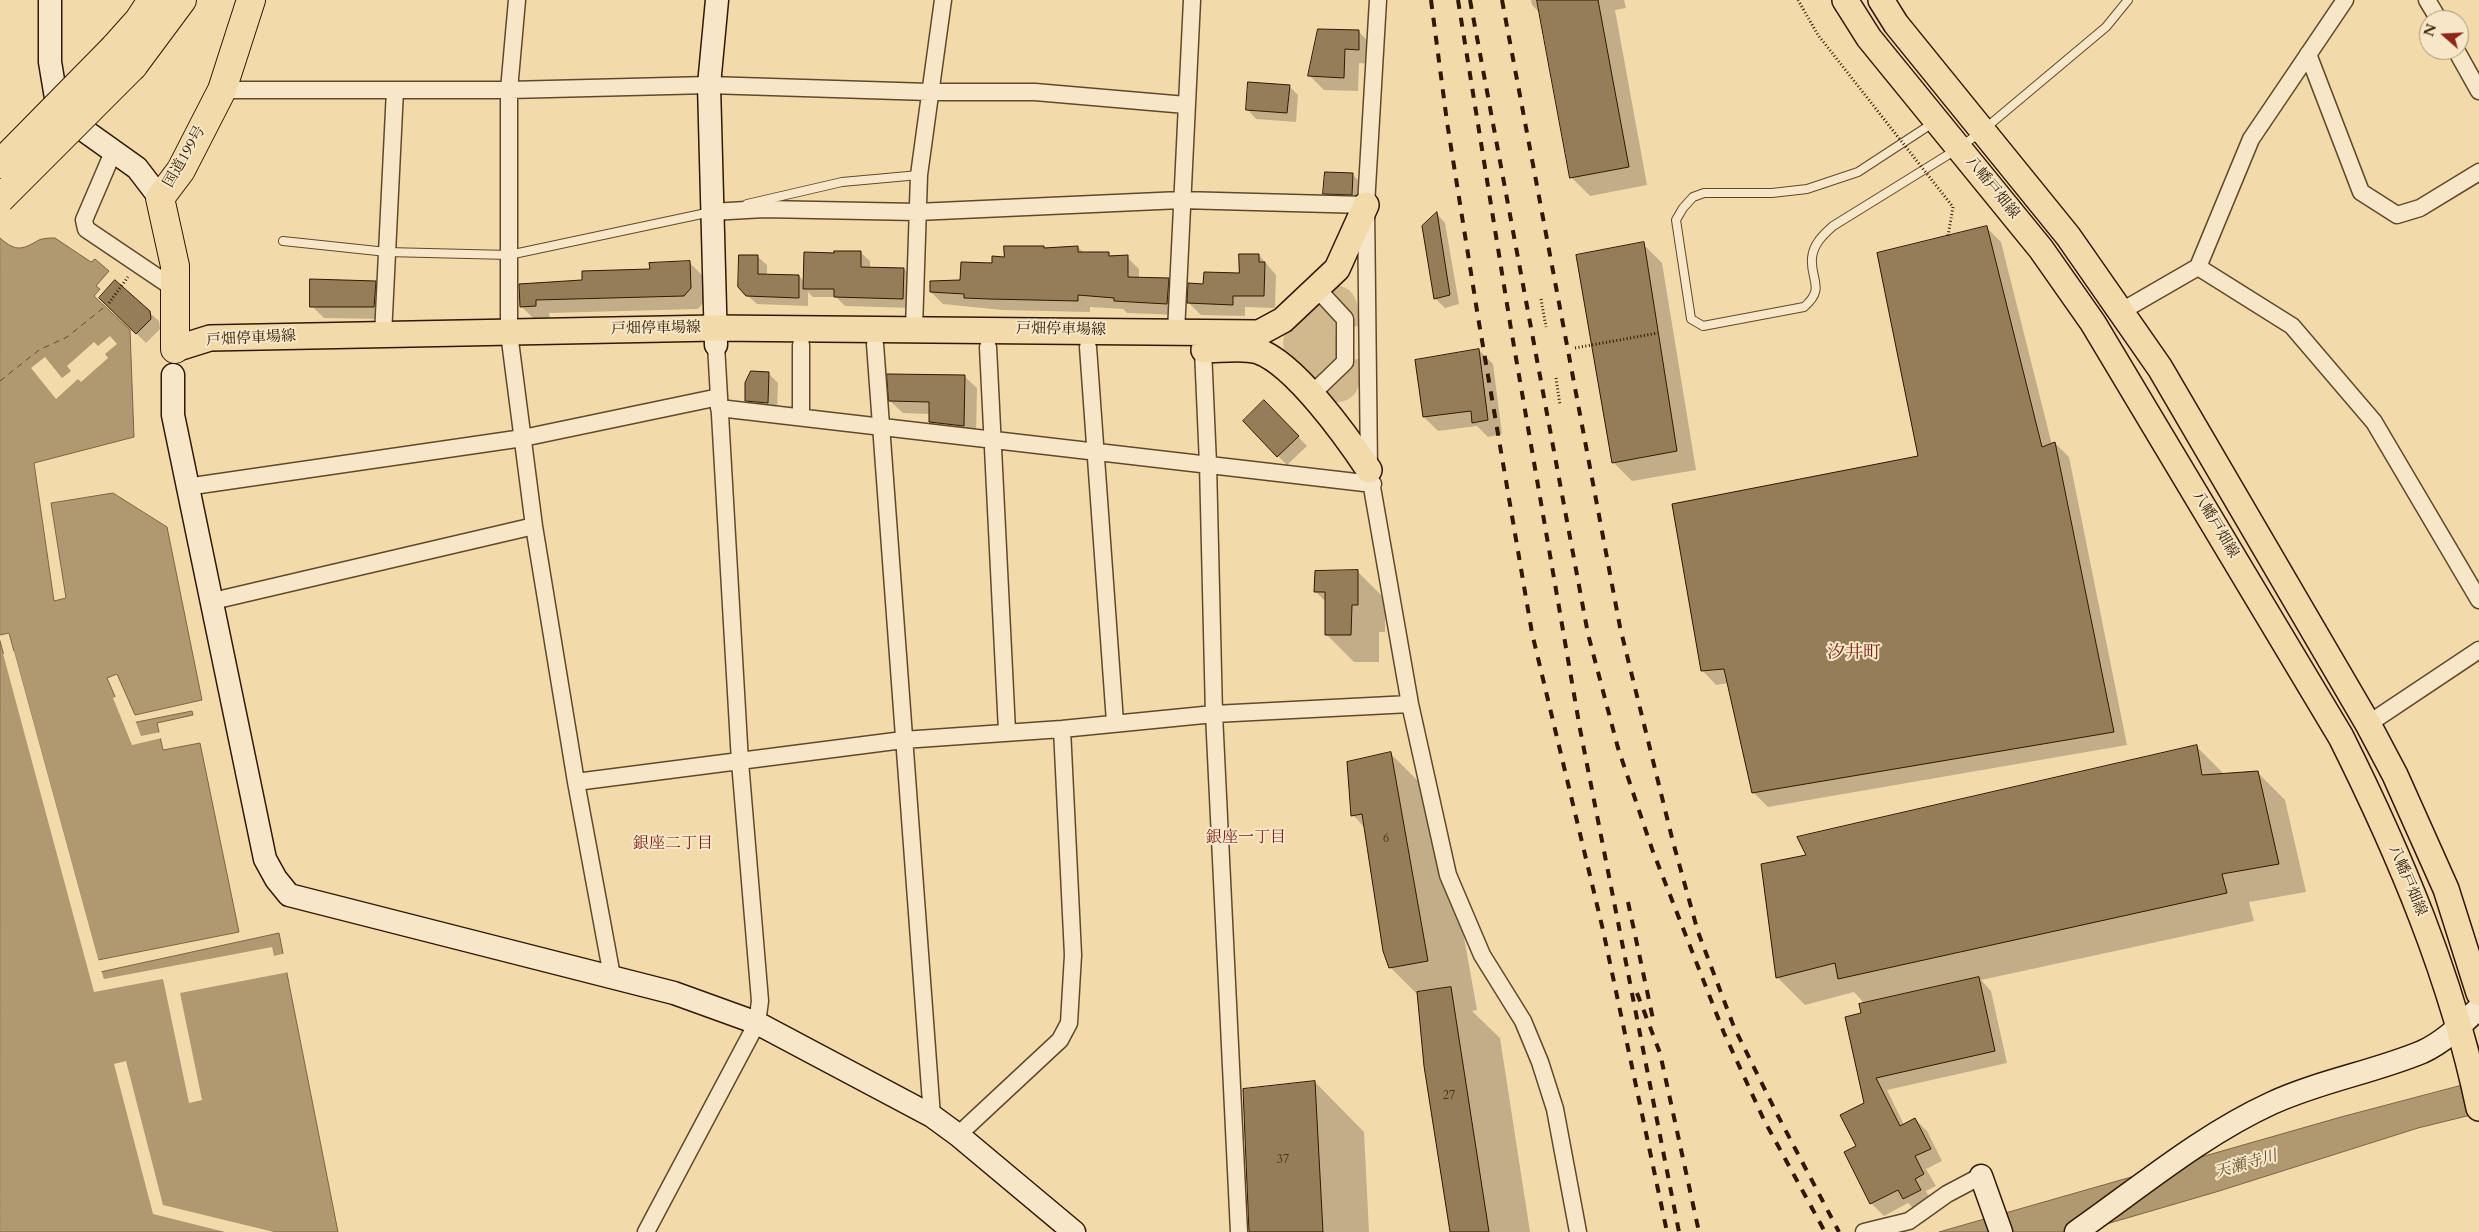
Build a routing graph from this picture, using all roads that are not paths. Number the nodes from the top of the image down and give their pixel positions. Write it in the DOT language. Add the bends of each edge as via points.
graph roads {
  1 [pos="50,0"];
  2 [pos="152,0"];
  3 [pos="182,0"];
  4 [pos="251,0"];
  5 [pos="517,0"];
  6 [pos="717,0"];
  7 [pos="943,0"];
  8 [pos="1192,0"];
  9 [pos="1378,0"];
  10 [pos="1845,0"];
  11 [pos="1881,0"];
  12 [pos="2128,0"];
  13 [pos="2345,0"];
  14 [pos="2308,54"];
  15 [pos="2462,60"];
  16 [pos="709,85"];
  17 [pos="222,90"];
  18 [pos="395,90"];
  19 [pos="509,90"];
  20 [pos="2479,91"];
  21 [pos="929,92"];
  22 [pos="1186,105"];
  23 [pos="1961,131"];
  24 [pos="114,150"];
  25 [pos="0,164"];
  26 [pos="2479,172"];
  27 [pos="919,175"];
  28 [pos="160,198"];
  29 [pos="0,200"];
  30 [pos="1181,200"];
  31 [pos="1366,205"];
  32 [pos="711,212"];
  33 [pos="917,212"];
  34 [pos="283,241"];
  35 [pos="387,252"];
  36 [pos="509,255"];
  37 [pos="2198,267"];
  38 [pos="175,289"];
  39 [pos="1321,293"];
  40 [pos="2120,312"];
  41 [pos="1283,320"];
  42 [pos="914,328"];
  43 [pos="1176,332"];
  44 [pos="383,335"];
  45 [pos="715,336"];
  46 [pos="510,341"];
  47 [pos="875,344"];
  48 [pos="801,345"];
  49 [pos="988,347"];
  50 [pos="1088,347"];
  51 [pos="1203,350"];
  52 [pos="174,362"];
  53 [pos="1280,362"];
  54 [pos="1317,389"];
  55 [pos="719,402"];
  56 [pos="801,417"];
  57 [pos="881,427"];
  58 [pos="523,438"];
  59 [pos="993,439"];
  60 [pos="1097,452"];
  61 [pos="1208,464"];
  62 [pos="1371,477"];
  63 [pos="186,487"];
  64 [pos="534,526"];
  65 [pos="2479,600"];
  66 [pos="213,601"];
  67 [pos="2479,650"];
  68 [pos="1410,704"];
  69 [pos="1214,714"];
  70 [pos="1115,722"];
  71 [pos="2368,724"];
  72 [pos="1062,729"];
  73 [pos="1007,731"];
  74 [pos="903,740"];
  75 [pos="740,762"];
  76 [pos="576,782"];
  77 [pos="612,976"];
  78 [pos="2479,993"];
  79 [pos="2479,1008"];
  80 [pos="757,1023"];
  81 [pos="2460,1026"];
  82 [pos="2479,1108"];
  83 [pos="932,1116"];
  84 [pos="958,1135"];
  85 [pos="1981,1176"];
  86 [pos="646,1232"];
  87 [pos="1074,1232"];
  88 [pos="1239,1232"];
  89 [pos="1578,1232"];
  90 [pos="1864,1232"];
  91 [pos="2001,1232"];
  92 [pos="2076,1232"];
  1 -- 24 [label="street" via="50,62 56,98 78,126"];
  2 -- 25 [label="highway, bridge" via="114,48"];
  3 -- 29 [label="highway, bridge" via="133,66"];
  4 -- 17 [label="highway, 国道199号"];
  5 -- 19 [label="street"];
  6 -- 16 [label="street"];
  7 -- 21 [label="street"];
  8 -- 22 [label="street"];
  9 -- 31 [label="street"];
  10 -- 23 [label="main road, 八幡戸畑線" via="1869,38"];
  11 -- 23 [label="main road, 八幡戸畑線"];
  12 -- 23 [label="lane" via="2106,27"];
  13 -- 14 [label="street"];
  14 -- 26 [label="street" via="2361,192 2397,215 2420,208"];
  14 -- 37 [label="street" via="2251,139"];
  15 -- 20 [label="street"];
  16 -- 19 [label="street"];
  16 -- 21 [label="street"];
  16 -- 32 [label="street"];
  17 -- 18 [label="street"];
  17 -- 28 [label="highway, 国道199号" via="181,170"];
  18 -- 19 [label="street"];
  18 -- 35 [label="street"];
  19 -- 36 [label="street"];
  21 -- 22 [label="street" via="1035,92"];
  21 -- 27 [label="street"];
  22 -- 30 [label="street"];
  23 -- 23 [label="lane" via="1820,237 1812,257 1817,287 1812,300 1804,307 1703,326 1691,319 1676,220 1693,197 1704,193 1772,193 1807,189"];
  23 -- 40 [label="main road, 八幡戸畑線" via="2068,236"];
  23 -- 81 [label="main road, 八幡戸畑線" via="2093,324 2341,737 2417,904"];
  24 -- 28 [label="street" via="137,168"];
  24 -- 38 [label="street" via="84,220 86,229"];
  27 -- 32 [label="lane" via="842,182"];
  27 -- 33 [label="street"];
  28 -- 38 [label="highway, 国道199号" via="175,266"];
  30 -- 31 [label="street"];
  30 -- 33 [label="street"];
  30 -- 43 [label="street"];
  31 -- 41 [label="main road, 戸畑停車場線" via="1337,270"];
  31 -- 62 [label="street"];
  32 -- 33 [label="street" via="764,209"];
  32 -- 36 [label="lane"];
  32 -- 45 [label="street"];
  33 -- 42 [label="street"];
  34 -- 35 [label="lane"];
  35 -- 36 [label="lane"];
  35 -- 44 [label="street"];
  36 -- 46 [label="street"];
  37 -- 40 [label="street"];
  37 -- 65 [label="street" via="2292,326 2374,422"];
  38 -- 52 [label="highway, 国道199号"];
  39 -- 54 [label="street" via="1345,319 1352,344 1345,362"];
  40 -- 71 [label="main road, 八幡戸畑線" via="2160,368"];
  41 -- 43 [label="main road, 戸畑停車場線" via="1259,333"];
  41 -- 53 [label="main road, 戸畑停車場線" via="1275,342"];
  42 -- 43 [label="main road, 戸畑停車場線"];
  42 -- 45 [label="main road, 戸畑停車場線"];
  44 -- 46 [label="main road, 戸畑停車場線"];
  44 -- 52 [label="main road, 戸畑停車場線" via="210,338"];
  45 -- 46 [label="main road, 戸畑停車場線"];
  45 -- 48 [label="main road, 戸畑停車場線"];
  45 -- 55 [label="street"];
  46 -- 52 [label="main road, 戸畑停車場線" via="211,355"];
  46 -- 58 [label="street"];
  47 -- 48 [label="main road, 戸畑停車場線"];
  47 -- 49 [label="main road, 戸畑停車場線"];
  47 -- 57 [label="street"];
  48 -- 56 [label="street"];
  49 -- 50 [label="main road, 戸畑停車場線"];
  49 -- 59 [label="street"];
  50 -- 51 [label="main road, 戸畑停車場線"];
  50 -- 60 [label="street"];
  51 -- 53 [label="main road, 戸畑停車場線" via="1256,351"];
  51 -- 61 [label="street"];
  52 -- 63 [label="street" via="173,415"];
  53 -- 62 [label="main road, 戸畑停車場線" via="1344,432"];
  55 -- 56 [label="street"];
  55 -- 58 [label="street"];
  55 -- 75 [label="street"];
  56 -- 57 [label="street"];
  57 -- 59 [label="street"];
  57 -- 74 [label="street"];
  58 -- 63 [label="street"];
  58 -- 64 [label="street"];
  59 -- 60 [label="street"];
  59 -- 73 [label="street"];
  60 -- 61 [label="street"];
  60 -- 70 [label="street"];
  61 -- 62 [label="street"];
  61 -- 69 [label="street"];
  62 -- 68 [label="street"];
  63 -- 66 [label="street"];
  64 -- 66 [label="street"];
  64 -- 76 [label="street"];
  66 -- 77 [label="street" via="265,859 289,895"];
  67 -- 71 [label="street"];
  68 -- 69 [label="street"];
  68 -- 89 [label="street" via="1448,875 1482,955 1522,1021 1540,1062 1555,1109"];
  69 -- 70 [label="street"];
  69 -- 88 [label="street"];
  70 -- 72 [label="street"];
  71 -- 78 [label="main road, 八幡戸畑線" via="2395,775 2446,889"];
  72 -- 73 [label="street"];
  72 -- 84 [label="street" via="1073,955 1069,1023 1060,1040"];
  73 -- 74 [label="street"];
  74 -- 75 [label="street"];
  74 -- 83 [label="street"];
  75 -- 76 [label="street"];
  75 -- 80 [label="street" via="760,1001"];
  76 -- 77 [label="street"];
  77 -- 80 [label="street" via="674,993"];
  79 -- 81 [label="street"];
  80 -- 83 [label="street"];
  80 -- 86 [label="street"];
  81 -- 82 [label="main road, 八幡戸畑線"];
  81 -- 92 [label="street" via="2423,1051 2273,1103 2241,1119"];
  83 -- 84 [label="street"];
  84 -- 87 [label="street"];
  85 -- 90 [label="street" via="1947,1194 1909,1221"];
  85 -- 91 [label="street"];
}
